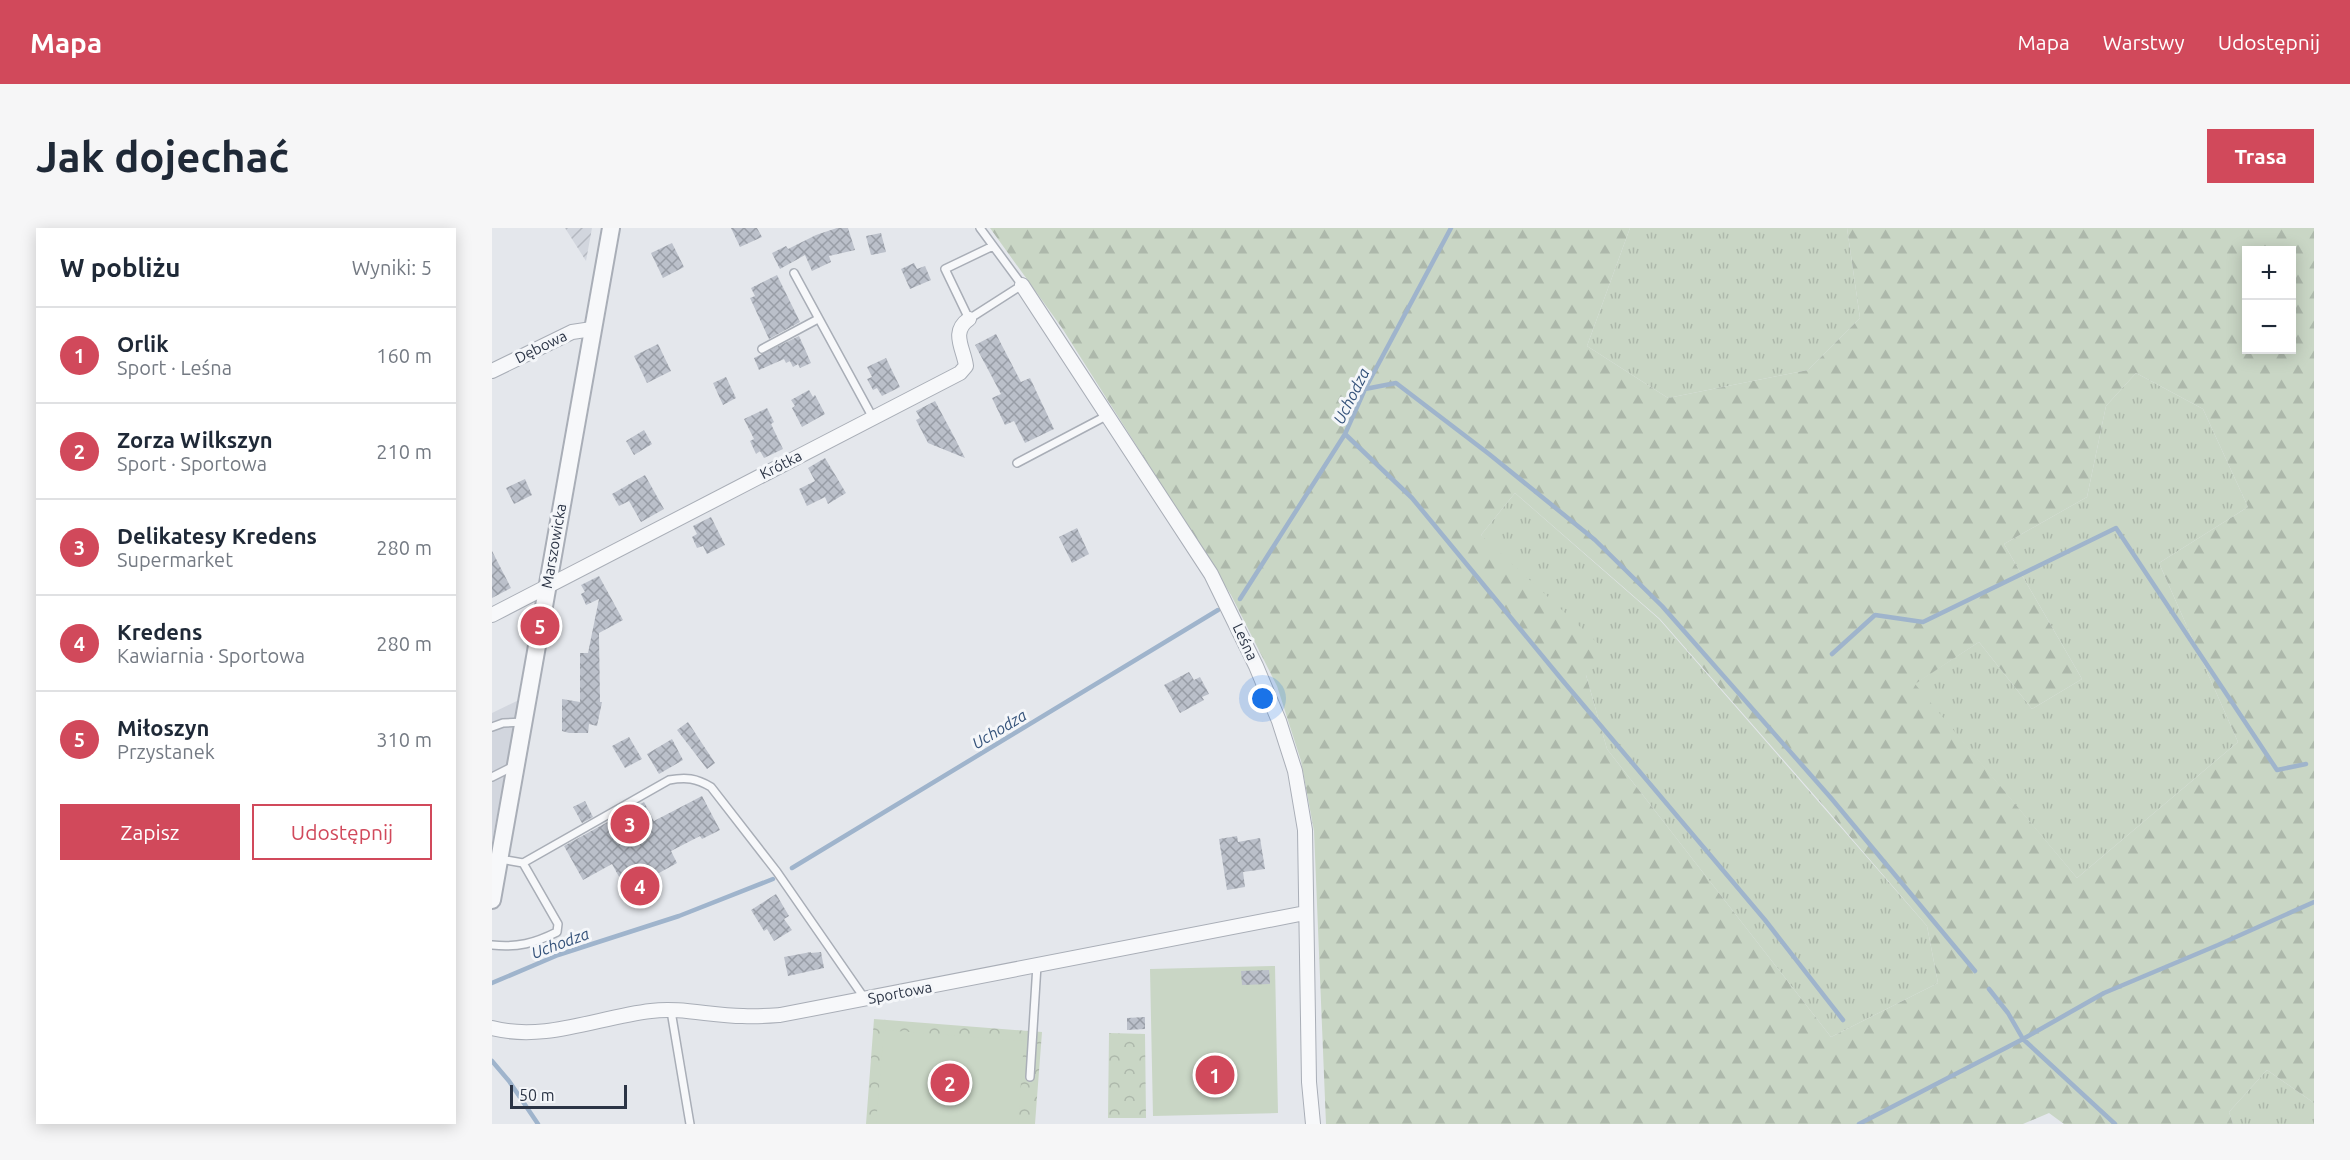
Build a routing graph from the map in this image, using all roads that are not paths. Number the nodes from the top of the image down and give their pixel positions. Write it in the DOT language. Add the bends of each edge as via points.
graph roads {
  1 [pos="611,228"];
  2 [pos="980,228"];
  3 [pos="993,246"];
  4 [pos="794,273"];
  5 [pos="1022,285"];
  6 [pos="818,319"];
  7 [pos="969,319"];
  8 [pos="592,330"];
  9 [pos="762,349"];
  10 [pos="492,371"];
  11 [pos="1108,415"];
  12 [pos="873,418"];
  13 [pos="1017,463"];
  14 [pos="547,587"];
  15 [pos="492,615"];
  16 [pos="524,722"];
  17 [pos="492,728"];
  18 [pos="515,769"];
  19 [pos="492,777"];
  20 [pos="496,858"];
  21 [pos="523,863"];
  22 [pos="492,900"];
  23 [pos="1305,913"];
  24 [pos="492,945"];
  25 [pos="1036,965"];
  26 [pos="865,1000"];
  27 [pos="671,1011"];
  28 [pos="492,1028"];
  29 [pos="1030,1077"];
  30 [pos="690,1124"];
  31 [pos="1313,1124"];
  1 -- 8 [label="street, Marszowicka"];
  2 -- 3 [label="lane, Leśna"];
  3 -- 5 [label="lane, Leśna"];
  3 -- 7 [label="lane" via="945,269"];
  4 -- 6 [label="lane"];
  5 -- 7 [label="lane"];
  5 -- 11 [label="street, Leśna"];
  6 -- 9 [label="lane"];
  6 -- 12 [label="lane"];
  7 -- 12 [label="street, Krótka" via="958,334 966,366 960,373"];
  8 -- 10 [label="street, Dębowa" via="572,332"];
  8 -- 14 [label="street, Marszowicka"];
  11 -- 13 [label="lane"];
  11 -- 23 [label="street, Leśna" via="1211,574 1279,721 1295,771 1305,830"];
  12 -- 14 [label="street, Krótka"];
  14 -- 15 [label="street"];
  14 -- 16 [label="street, Marszowicka"];
  16 -- 17 [label="lane"];
  16 -- 18 [label="street, Marszowicka"];
  18 -- 19 [label="lane"];
  18 -- 20 [label="street, Marszowicka"];
  20 -- 21 [label="lane"];
  20 -- 22 [label="street, Marszowicka"];
  21 -- 24 [label="lane" via="558,924 557,932 533,944 510,948"];
  21 -- 26 [label="lane" via="669,780 700,780 711,787 777,872"];
  23 -- 25 [label="street, Sportowa"];
  23 -- 31 [label="street, Leśna"];
  25 -- 26 [label="street, Sportowa"];
  25 -- 29 [label="lane"];
  26 -- 27 [label="street, Sportowa" via="780,1015 742,1017"];
  27 -- 28 [label="street, Sportowa" via="651,1011 542,1032"];
  27 -- 30 [label="lane"];
}
